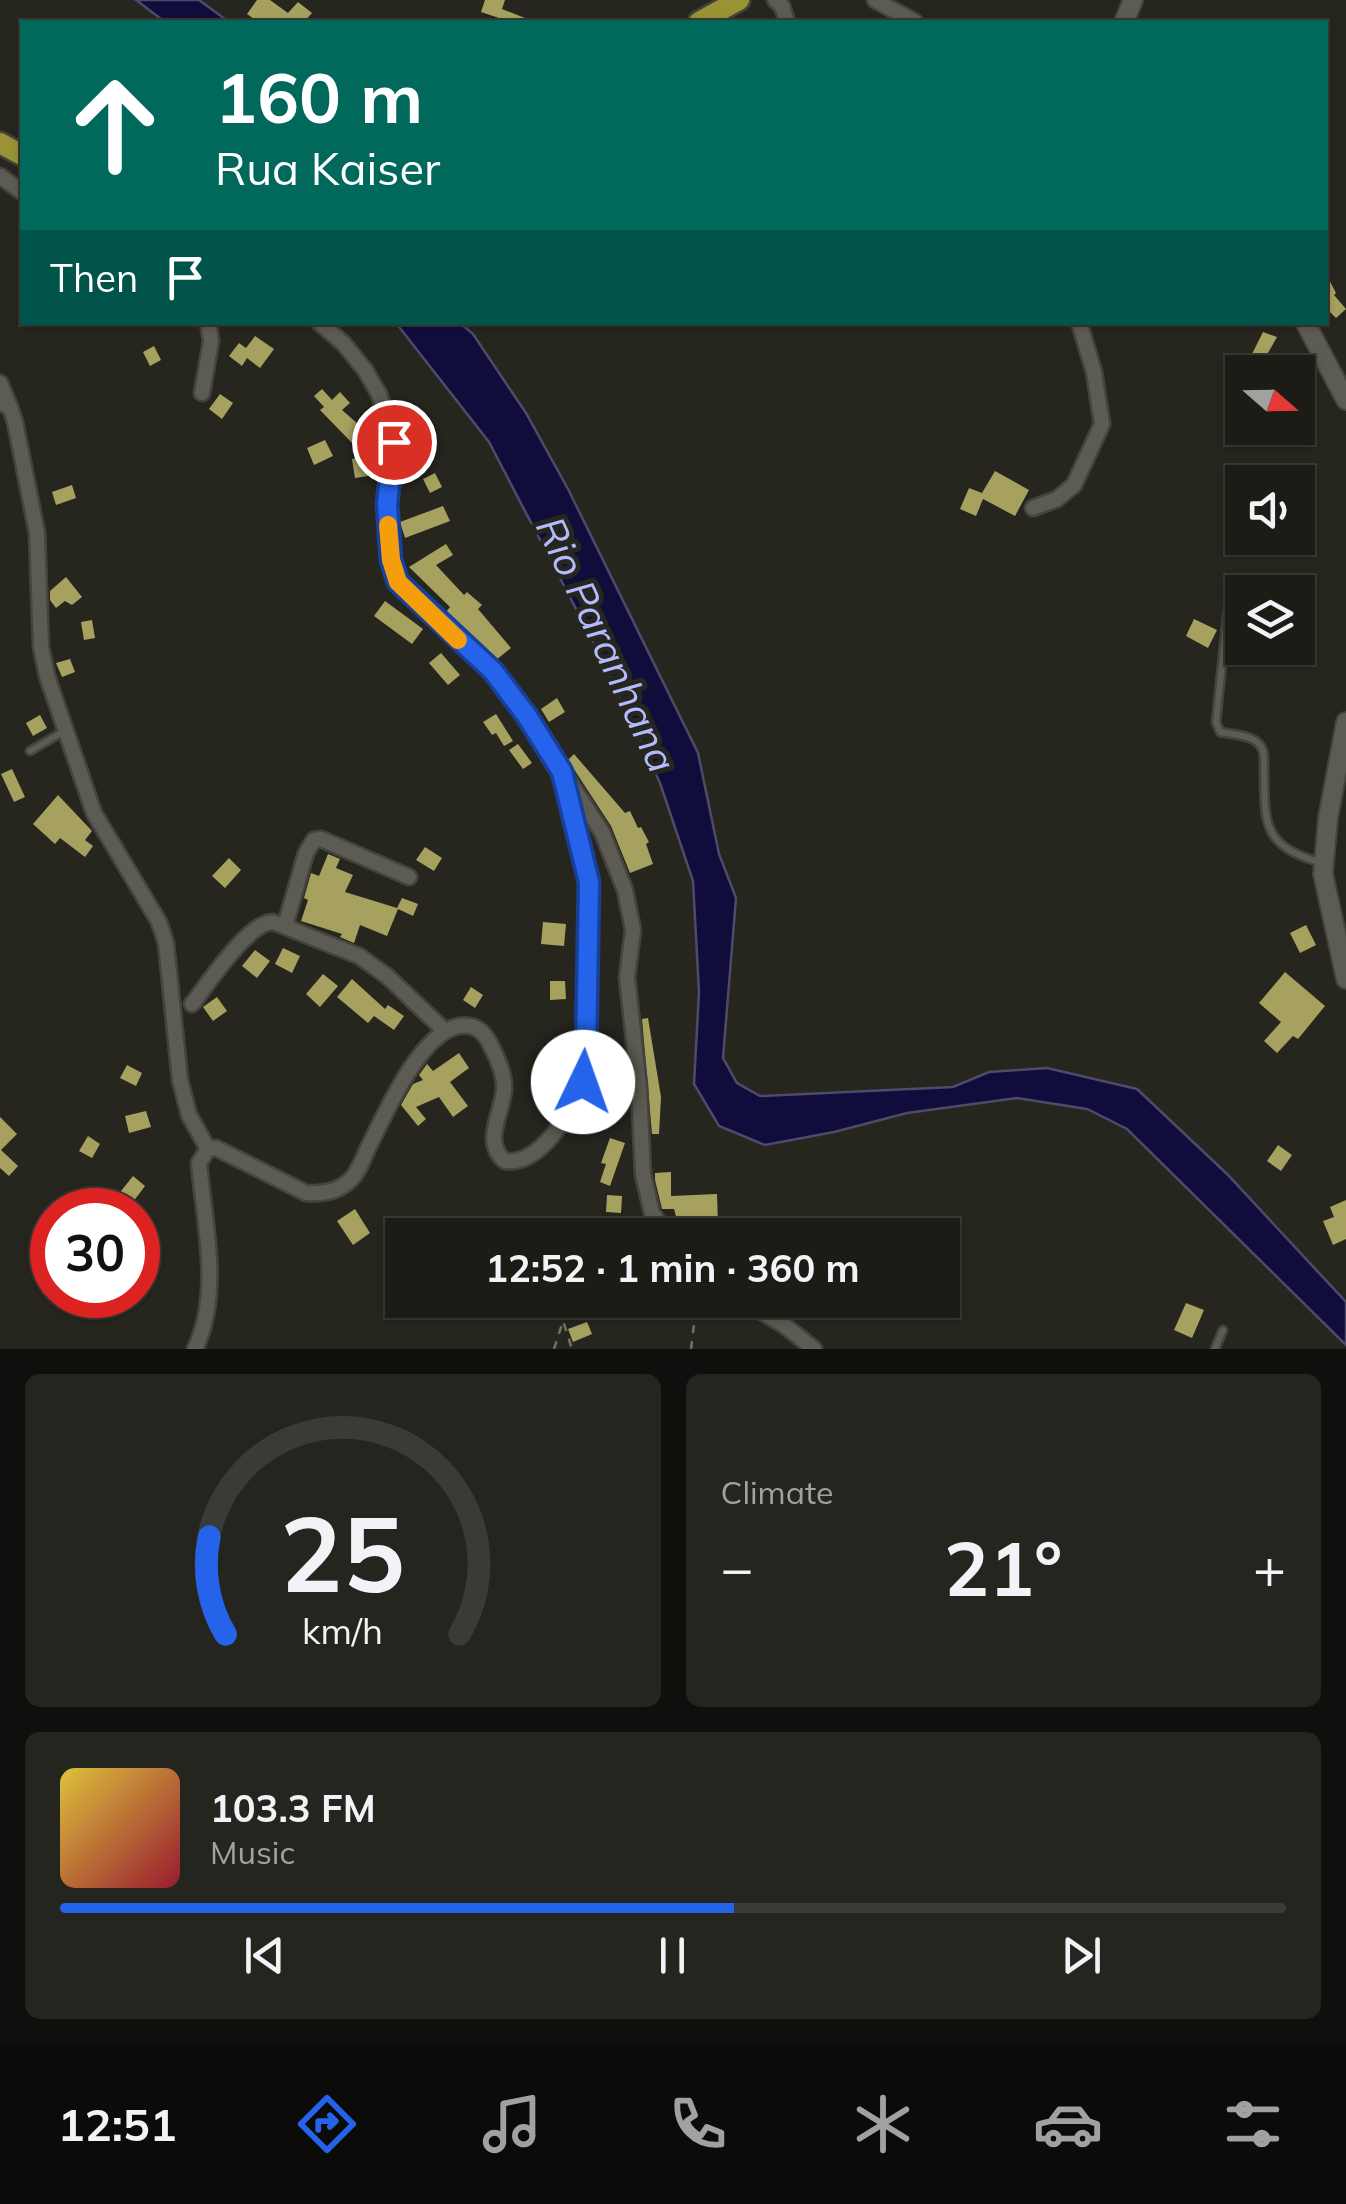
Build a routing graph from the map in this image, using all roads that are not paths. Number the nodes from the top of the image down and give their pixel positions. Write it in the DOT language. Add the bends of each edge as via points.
graph roads {
  1 [pos="739,0"];
  2 [pos="875,0"];
  3 [pos="703,20"];
  4 [pos="911,20"];
  5 [pos="208,325"];
  6 [pos="322,325"];
  7 [pos="1080,325"];
  8 [pos="1307,325"];
  9 [pos="0,383"];
  10 [pos="202,392"];
  11 [pos="1346,400"];
  12 [pos="5,405"];
  13 [pos="1033,508"];
  14 [pos="1225,636"];
  15 [pos="1346,722"];
  16 [pos="68,729"];
  17 [pos="30,751"];
  18 [pos="562,772"];
  19 [pos="1324,864"];
  20 [pos="409,877"];
  21 [pos="286,926"];
  22 [pos="1346,979"];
  23 [pos="192,1004"];
  24 [pos="444,1030"];
  25 [pos="208,1149"];
  26 [pos="656,1218"];
  27 [pos="772,1318"];
  28 [pos="1224,1330"];
  29 [pos="195,1349"];
  30 [pos="814,1349"];
  31 [pos="1215,1349"];
  1 -- 3 [label="main road"];
  2 -- 4 [label="street"];
  5 -- 10 [label="street"];
  6 -- 18 [label="street" via="365,370 394,442 387,504 398,582 493,671"];
  7 -- 13 [label="street" via="1102,424 1074,485"];
  8 -- 11 [label="street"];
  9 -- 12 [label="street"];
  12 -- 16 [label="street" via="20,444 37,533 41,648"];
  14 -- 19 [label="lane" via="1220,732 1256,740 1264,751 1265,818 1277,843"];
  15 -- 19 [label="street"];
  16 -- 17 [label="lane"];
  16 -- 25 [label="street" via="94,812 166,943 180,1080"];
  18 -- 24 [label="street" via="589,882 586,1054 575,1100 523,1160 505,1161 495,1146 504,1090 490,1042 467,1025"];
  18 -- 26 [label="street" via="602,832 625,890 633,930 627,978 643,1174"];
  19 -- 22 [label="street"];
  20 -- 21 [label="street" via="314,840"];
  21 -- 23 [label="street" via="261,923"];
  21 -- 24 [label="street" via="359,956"];
  24 -- 25 [label="street" via="400,1084 348,1183 306,1194"];
  25 -- 29 [label="street" via="199,1163 208,1305"];
  27 -- 30 [label="street"];
  28 -- 31 [label="lane"];
}
